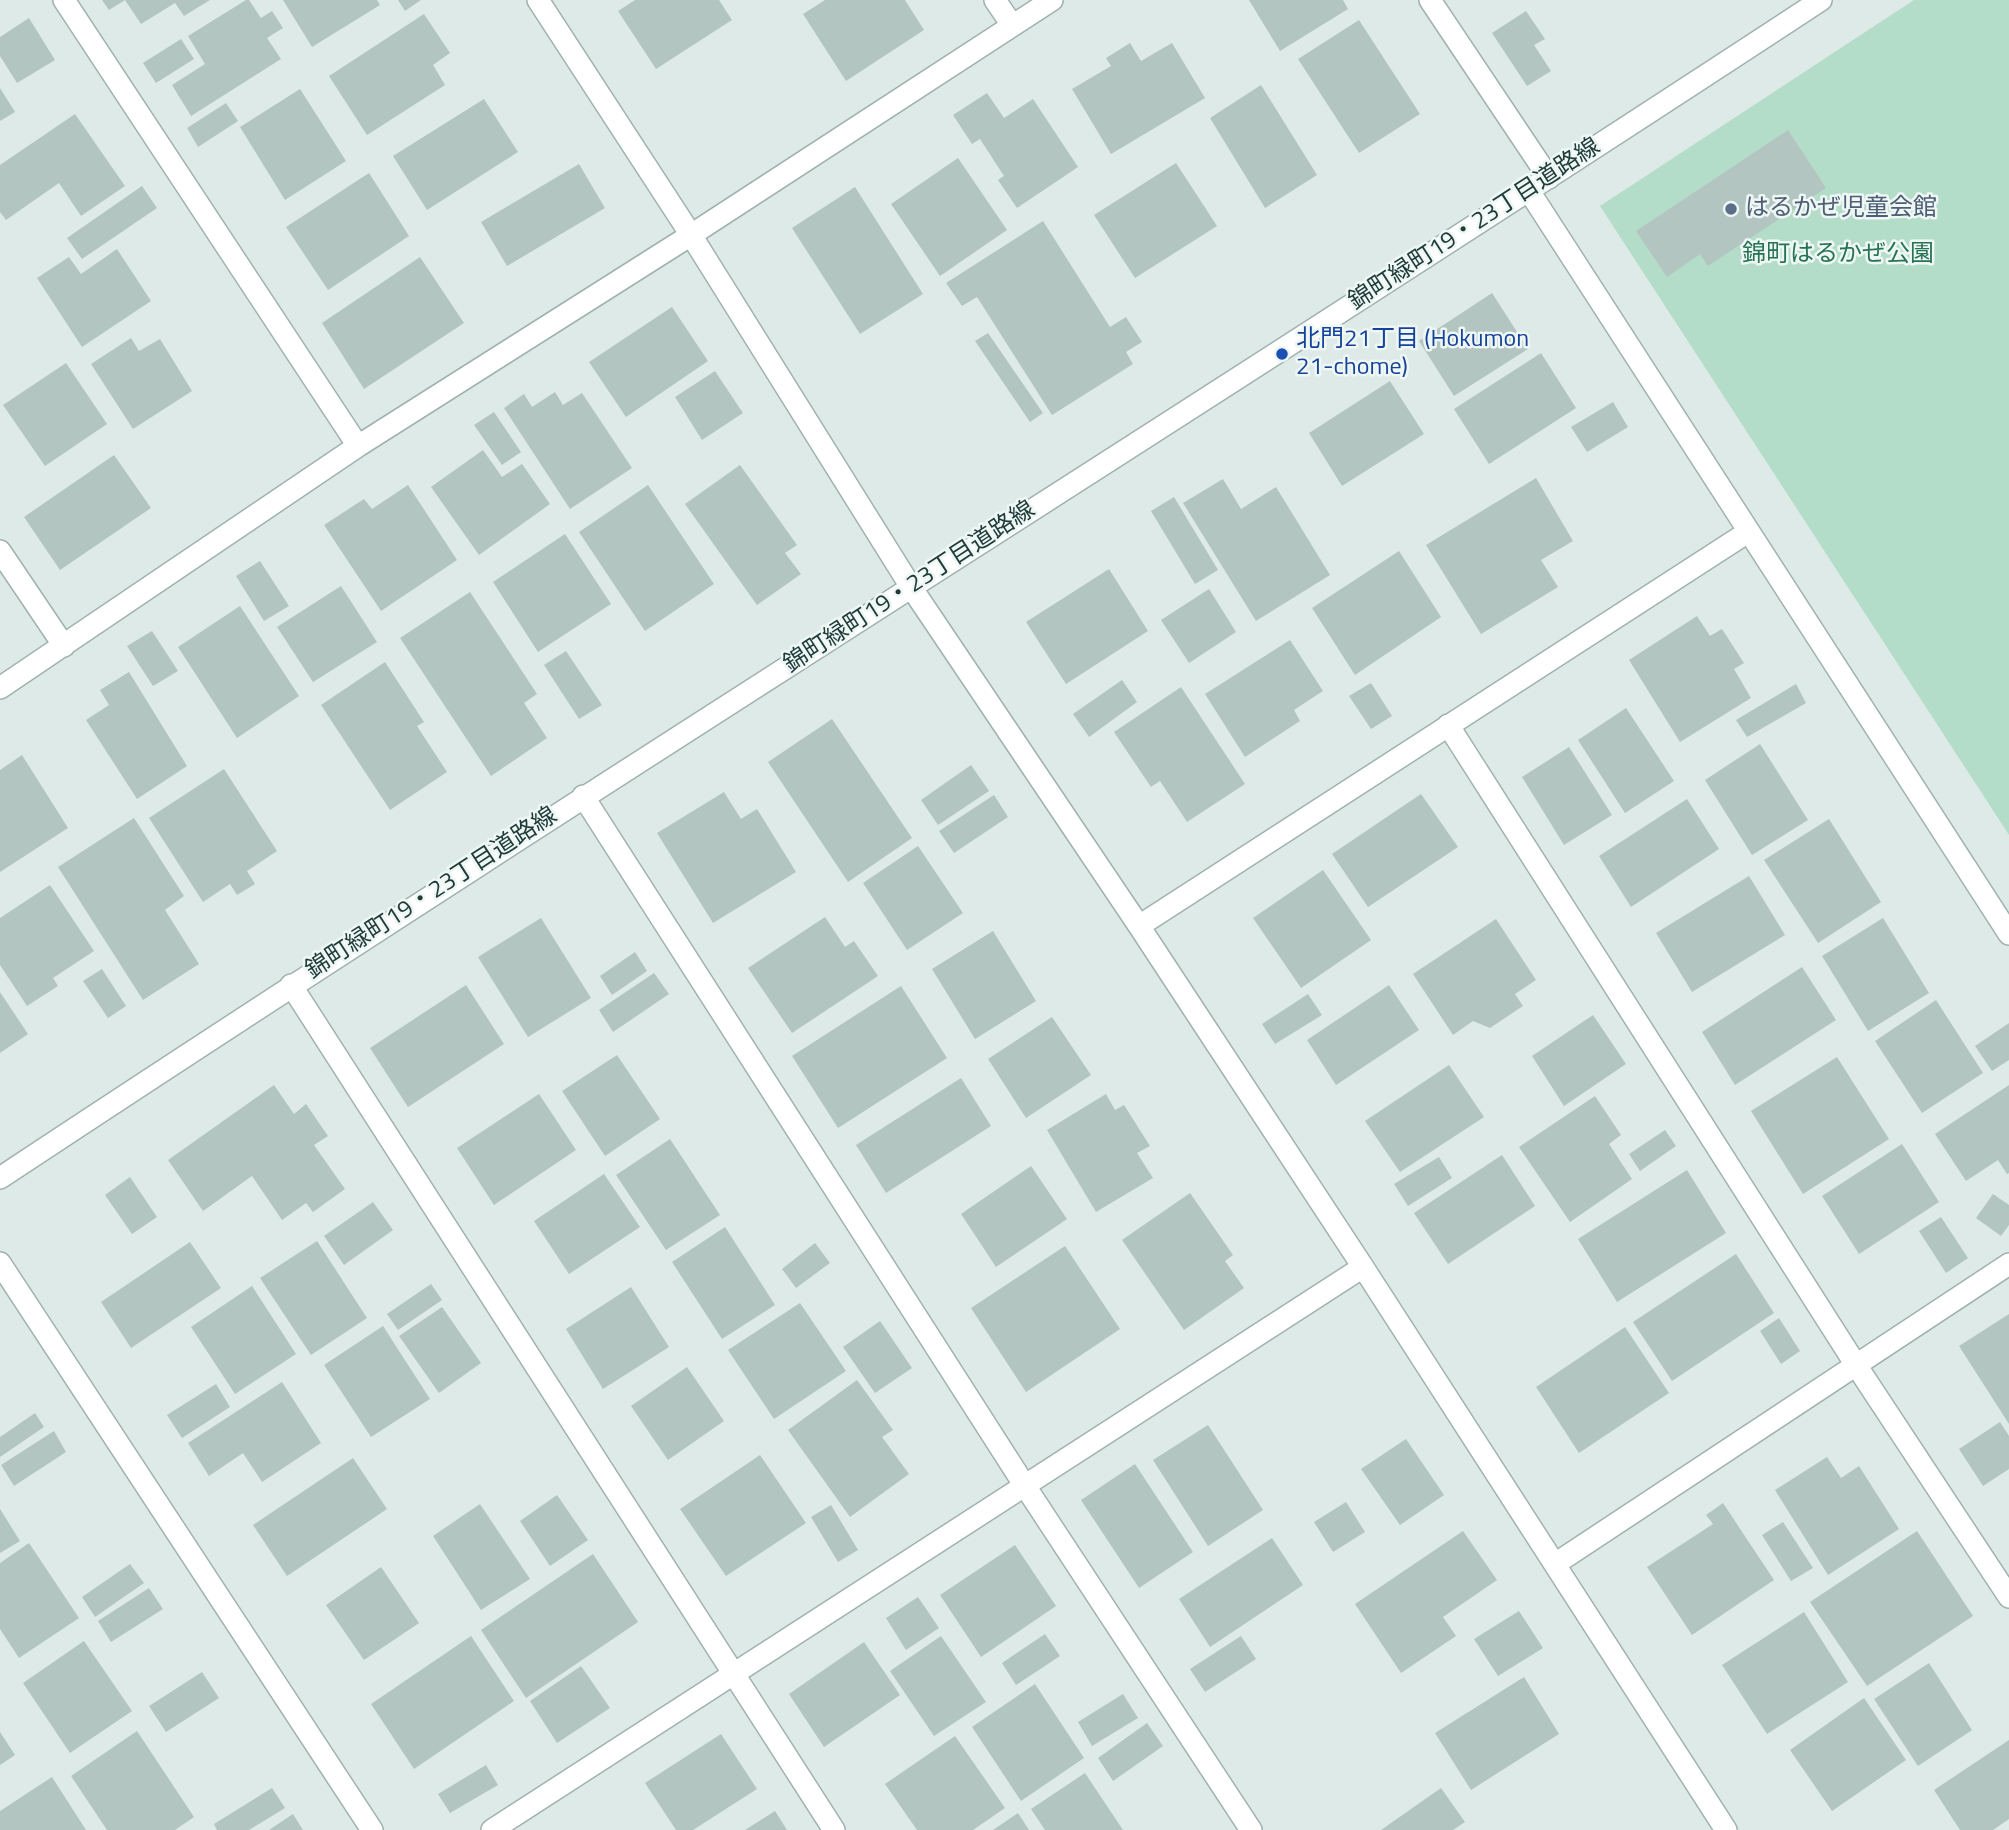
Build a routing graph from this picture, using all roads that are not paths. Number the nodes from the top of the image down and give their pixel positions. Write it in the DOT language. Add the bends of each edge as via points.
graph roads {
  1 [pos="64,0"];
  2 [pos="538,0"];
  3 [pos="995,0"];
  4 [pos="1052,0"];
  5 [pos="1430,0"];
  6 [pos="1821,0"];
  7 [pos="1012,26"];
  8 [pos="1549,178"];
  9 [pos="1529,191"];
  10 [pos="691,235"];
  11 [pos="358,446"];
  12 [pos="1748,532"];
  13 [pos="0,551"];
  14 [pos="911,587"];
  15 [pos="64,646"];
  16 [pos="0,688"];
  17 [pos="1448,725"];
  18 [pos="583,796"];
  19 [pos="1139,926"];
  20 [pos="2009,934"];
  21 [pos="291,985"];
  22 [pos="0,1178"];
  23 [pos="0,1263"];
  24 [pos="2009,1264"];
  25 [pos="1363,1267"];
  26 [pos="1856,1365"];
  27 [pos="1025,1486"];
  28 [pos="1555,1564"];
  29 [pos="2009,1597"];
  30 [pos="734,1673"];
  31 [pos="372,1830"];
  32 [pos="492,1830"];
  33 [pos="834,1830"];
  34 [pos="1251,1830"];
  35 [pos="1726,1830"];
  1 -- 11 [label="street"];
  2 -- 10 [label="street"];
  3 -- 7 [label="street"];
  4 -- 7 [label="street"];
  5 -- 8 [label="street"];
  6 -- 8 [label="street, 錦町緑町19・23丁目道路線"];
  7 -- 10 [label="street"];
  8 -- 9 [label="street, 錦町緑町19・23丁目道路線"];
  9 -- 12 [label="street"];
  9 -- 14 [label="street, 錦町緑町19・23丁目道路線"];
  10 -- 11 [label="street"];
  10 -- 14 [label="street"];
  11 -- 15 [label="street"];
  12 -- 17 [label="street"];
  12 -- 20 [label="street"];
  13 -- 15 [label="street"];
  14 -- 18 [label="street, 錦町緑町19・23丁目道路線"];
  14 -- 19 [label="street"];
  15 -- 16 [label="street"];
  17 -- 19 [label="street"];
  17 -- 26 [label="street"];
  18 -- 21 [label="street, 錦町緑町19・23丁目道路線"];
  18 -- 27 [label="street"];
  19 -- 25 [label="street"];
  21 -- 22 [label="street, 錦町緑町19・23丁目道路線"];
  21 -- 30 [label="street"];
  23 -- 31 [label="street"];
  24 -- 26 [label="street"];
  25 -- 27 [label="street"];
  25 -- 28 [label="street"];
  26 -- 28 [label="street"];
  26 -- 29 [label="street"];
  27 -- 30 [label="street"];
  27 -- 34 [label="street"];
  28 -- 35 [label="street"];
  30 -- 32 [label="street"];
  30 -- 33 [label="street"];
}
